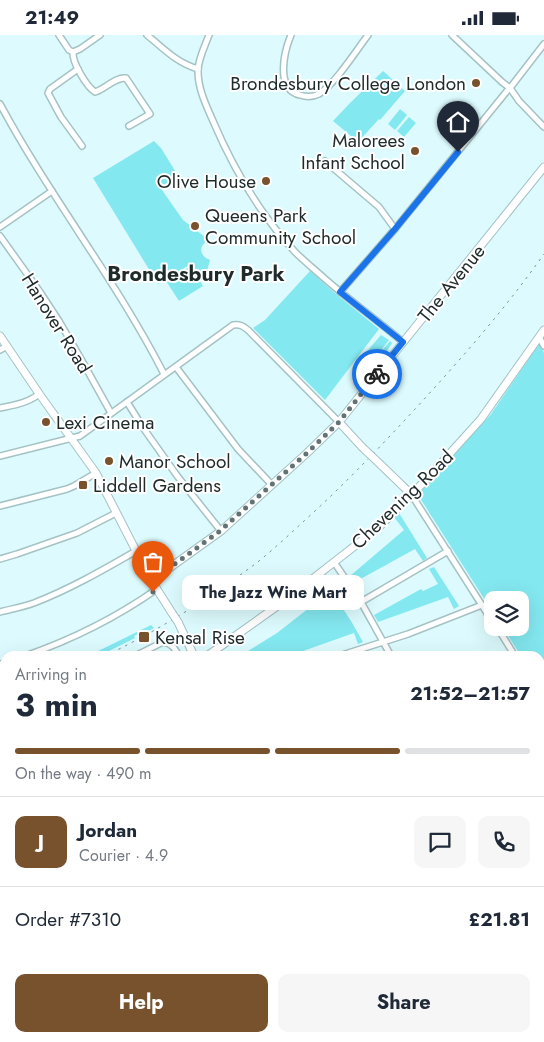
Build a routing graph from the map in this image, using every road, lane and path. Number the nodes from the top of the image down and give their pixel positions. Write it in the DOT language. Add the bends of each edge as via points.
graph roads {
  1 [pos="59,35"];
  2 [pos="100,35"];
  3 [pos="147,35"];
  4 [pos="209,35"];
  5 [pos="291,35"];
  6 [pos="368,35"];
  7 [pos="452,35"];
  8 [pos="544,44"];
  9 [pos="73,52"];
  10 [pos="78,69"];
  11 [pos="198,69"];
  12 [pos="508,89"];
  13 [pos="0,104"];
  14 [pos="129,126"];
  15 [pos="544,127"];
  16 [pos="82,146"];
  17 [pos="325,161"];
  18 [pos="544,167"];
  19 [pos="52,191"];
  20 [pos="0,227"];
  21 [pos="395,229"];
  22 [pos="0,236"];
  23 [pos="340,292"];
  24 [pos="544,331"];
  25 [pos="0,336"];
  26 [pos="539,337"];
  27 [pos="403,342"];
  28 [pos="7,346"];
  29 [pos="544,346"];
  30 [pos="0,350"];
  31 [pos="176,367"];
  32 [pos="164,374"];
  33 [pos="39,394"];
  34 [pos="127,402"];
  35 [pos="0,408"];
  36 [pos="111,413"];
  37 [pos="339,422"];
  38 [pos="70,438"];
  39 [pos="0,456"];
  40 [pos="96,473"];
  41 [pos="272,485"];
  42 [pos="411,494"];
  43 [pos="0,506"];
  44 [pos="116,513"];
  45 [pos="220,531"];
  46 [pos="136,551"];
  47 [pos="448,551"];
  48 [pos="0,559"];
  49 [pos="334,562"];
  50 [pos="151,580"];
  51 [pos="157,589"];
  52 [pos="361,602"];
  53 [pos="482,605"];
  54 [pos="484,608"];
  55 [pos="0,612"];
  56 [pos="502,636"];
  57 [pos="383,641"];
  58 [pos="39,651"];
  59 [pos="145,651"];
  60 [pos="176,651"];
  61 [pos="192,651"];
  62 [pos="214,651"];
  63 [pos="354,651"];
  64 [pos="388,651"];
  65 [pos="511,651"];
  1 -- 9 [label="street"];
  2 -- 9 [label="street"];
  3 -- 11 [label="street" via="179,62"];
  4 -- 11 [label="street"];
  5 -- 6 [label="street" via="284,55 284,78 295,94 310,97 326,89"];
  7 -- 12 [label="street"];
  8 -- 12 [label="street"];
  9 -- 10 [label="street"];
  10 -- 14 [label="street" via="94,92 119,78 126,78 150,114"];
  10 -- 16 [label="street" via="48,93"];
  11 -- 23 [label="street" via="203,97 222,141 255,199 296,253"];
  12 -- 15 [label="street"];
  12 -- 21 [label="street"];
  13 -- 19 [label="street"];
  17 -- 21 [label="street" via="379,207"];
  18 -- 27 [label="street, The Avenue"];
  19 -- 20 [label="street"];
  19 -- 32 [label="street" via="113,284"];
  21 -- 23 [label="street"];
  22 -- 36 [label="street, Hanover Road" via="59,321"];
  23 -- 27 [label="street"];
  24 -- 26 [label="street, Chevening Road"];
  25 -- 28 [label="street"];
  26 -- 29 [label="street"];
  26 -- 42 [label="street, Chevening Road" via="481,419"];
  27 -- 37 [label="street, The Avenue"];
  28 -- 30 [label="street"];
  28 -- 33 [label="street"];
  31 -- 32 [label="street"];
  31 -- 37 [label="street" via="233,325 240,325"];
  31 -- 41 [label="street" via="238,449"];
  32 -- 34 [label="street"];
  33 -- 35 [label="street" via="26,402"];
  33 -- 38 [label="street"];
  34 -- 36 [label="street"];
  34 -- 45 [label="street"];
  36 -- 38 [label="street" via="80,436"];
  37 -- 41 [label="street, The Avenue"];
  37 -- 42 [label="street, bridge"];
  38 -- 39 [label="street"];
  38 -- 40 [label="street"];
  40 -- 43 [label="street" via="66,489"];
  40 -- 44 [label="street"];
  41 -- 45 [label="street, The Avenue"];
  42 -- 47 [label="street"];
  42 -- 49 [label="street, Chevening Road" via="378,527"];
  44 -- 46 [label="street"];
  44 -- 48 [label="street" via="77,533"];
  45 -- 50 [label="street, The Avenue"];
  46 -- 50 [label="street"];
  46 -- 55 [label="street" via="54,594"];
  47 -- 52 [label="street"];
  47 -- 53 [label="street"];
  49 -- 52 [label="street"];
  49 -- 62 [label="street, Chevening Road"];
  50 -- 51 [label="street"];
  51 -- 58 [label="street" via="93,627"];
  51 -- 61 [label="street, bridge"];
  52 -- 57 [label="street"];
  53 -- 54 [label="street"];
  53 -- 57 [label="street"];
  56 -- 65 [label="street"];
  57 -- 63 [label="street"];
  57 -- 64 [label="street"];
  59 -- 60 [label="street" via="163,642 172,645"];
}
